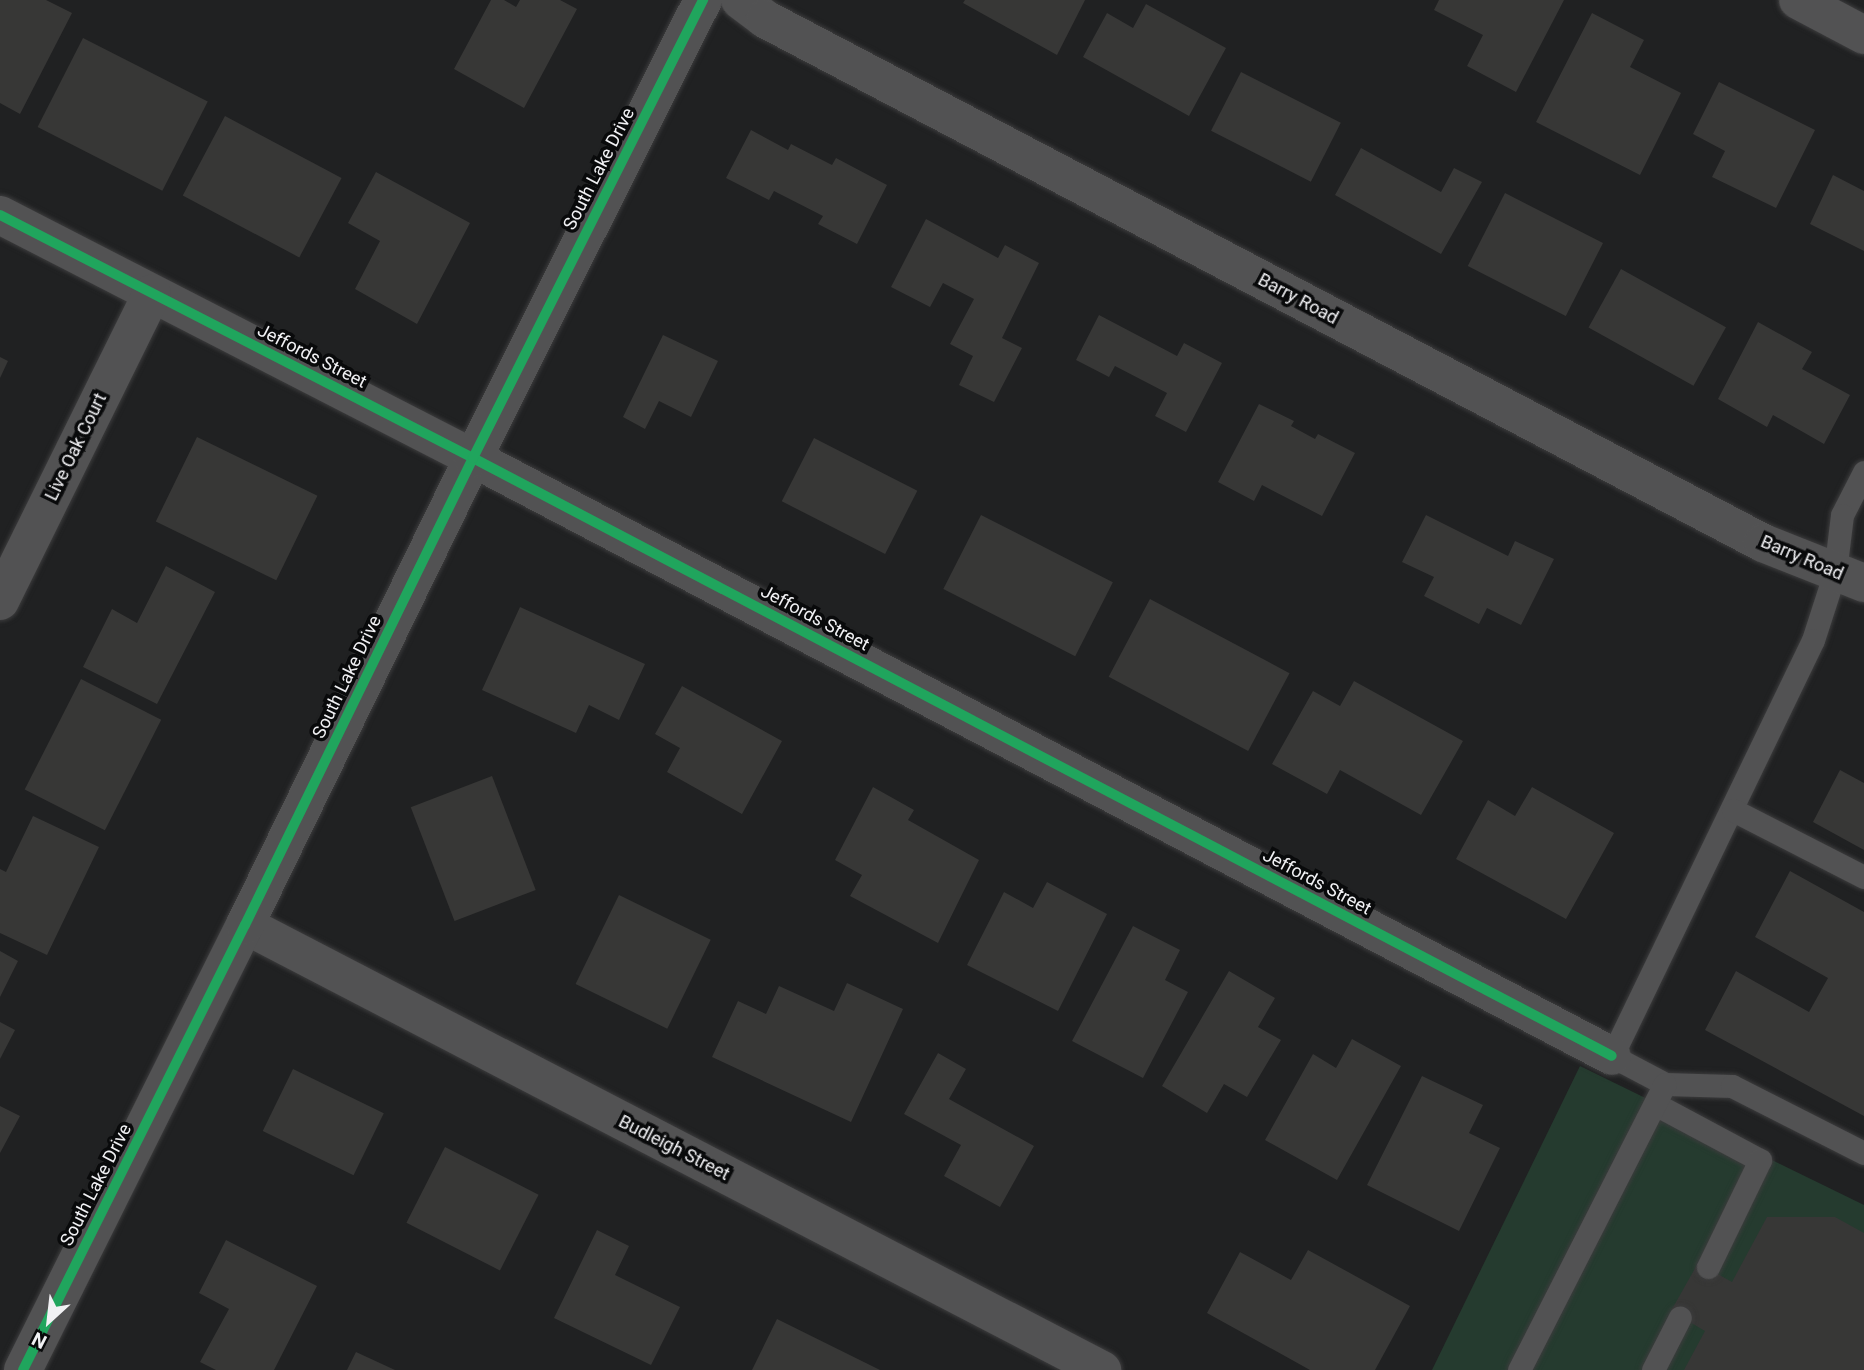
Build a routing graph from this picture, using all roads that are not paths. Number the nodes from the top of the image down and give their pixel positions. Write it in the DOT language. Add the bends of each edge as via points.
graph roads {
  1 [pos="704,0"];
  2 [pos="740,0"];
  3 [pos="1798,0"];
  4 [pos="1864,35"];
  5 [pos="0,215"];
  6 [pos="152,293"];
  7 [pos="473,458"];
  8 [pos="1864,472"];
  9 [pos="1850,578"];
  10 [pos="0,601"];
  11 [pos="1733,810"];
  12 [pos="1864,877"];
  13 [pos="245,925"];
  14 [pos="1612,1056"];
  15 [pos="1660,1094"];
  16 [pos="1864,1153"];
  17 [pos="1708,1267"];
  18 [pos="1680,1317"];
  19 [pos="23,1370"];
  20 [pos="1102,1370"];
  21 [pos="1519,1370"];
  22 [pos="1653,1370"];
  1 -- 7 [label="street, South Lake Drive"];
  2 -- 9 [label="street, Barry Road" via="765,19 1751,536"];
  3 -- 4 [label="street"];
  5 -- 6 [label="street, Jeffords Street"];
  6 -- 7 [label="street, Jeffords Street"];
  6 -- 10 [label="street, Live Oak Court"];
  7 -- 13 [label="street, South Lake Drive"];
  7 -- 14 [label="street, Jeffords Street"];
  8 -- 9 [label="lane" via="1842,515"];
  9 -- 11 [label="lane" via="1812,640"];
  11 -- 12 [label="lane"];
  11 -- 14 [label="lane"];
  13 -- 19 [label="street, South Lake Drive"];
  13 -- 20 [label="street, Budleigh Street"];
  14 -- 15 [label="lane"];
  15 -- 16 [label="lane" via="1732,1086"];
  15 -- 17 [label="lane" via="1760,1160"];
  15 -- 21 [label="lane"];
  18 -- 22 [label="lane"];
}
